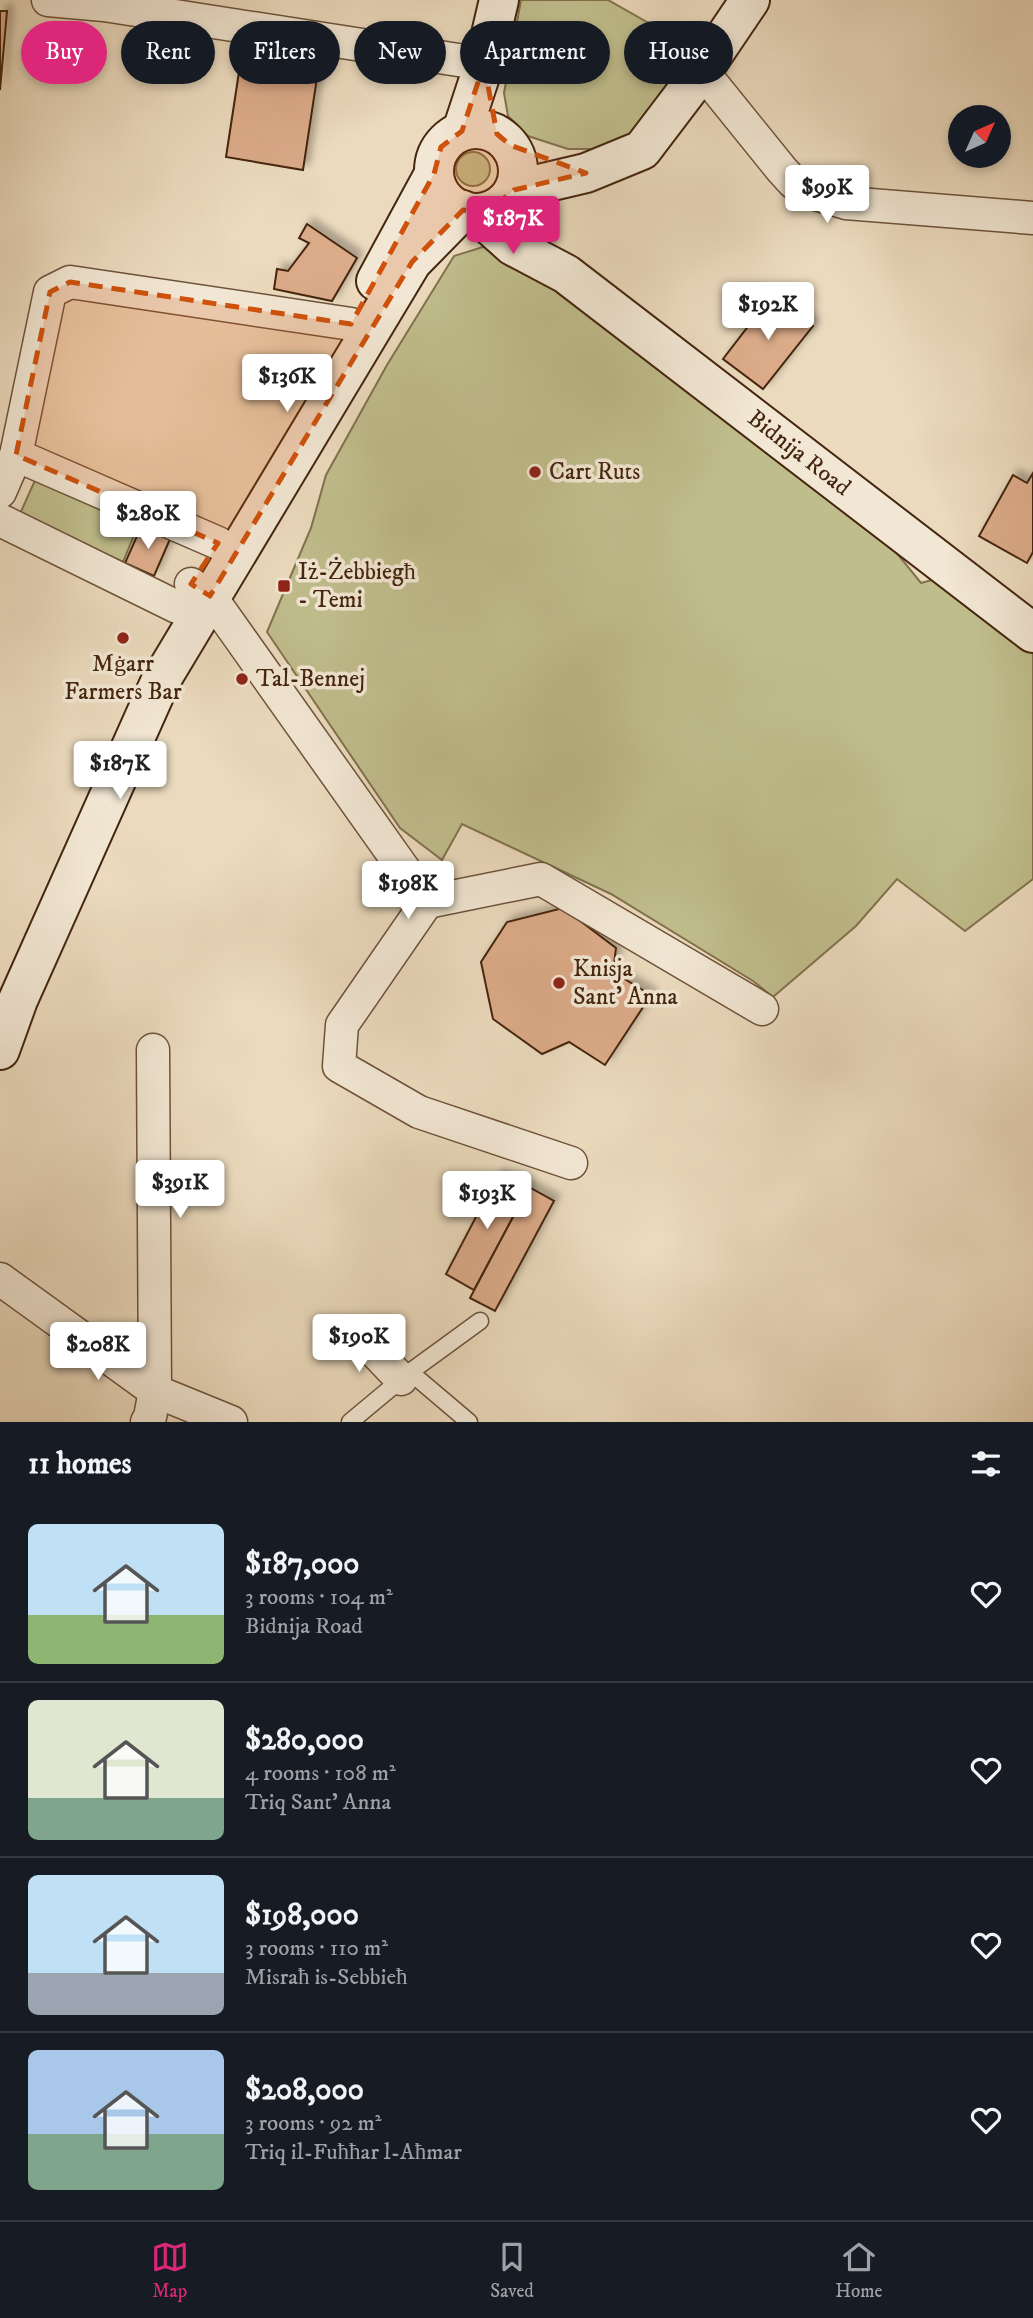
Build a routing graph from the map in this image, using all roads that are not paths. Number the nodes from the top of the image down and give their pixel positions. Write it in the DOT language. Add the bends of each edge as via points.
graph roads {
  1 [pos="47,0"];
  2 [pos="499,0"];
  3 [pos="750,0"];
  4 [pos="105,3"];
  5 [pos="494,21"];
  6 [pos="733,25"];
  7 [pos="460,60"];
  8 [pos="486,84"];
  9 [pos="692,84"];
  10 [pos="713,84"];
  11 [pos="490,136"];
  12 [pos="586,173"];
  13 [pos="434,174"];
  14 [pos="490,204"];
  15 [pos="1033,218"];
  16 [pos="351,324"];
  17 [pos="16,455"];
  18 [pos="0,492"];
  19 [pos="0,520"];
  20 [pos="218,543"];
  21 [pos="192,596"];
  22 [pos="1033,632"];
  23 [pos="427,902"];
  24 [pos="0,1005"];
  25 [pos="762,1009"];
  26 [pos="0,1050"];
  27 [pos="153,1050"];
  28 [pos="571,1164"];
  29 [pos="0,1279"];
  30 [pos="480,1321"];
  31 [pos="356,1332"];
  32 [pos="405,1375"];
  33 [pos="155,1391"];
  34 [pos="147,1422"];
  35 [pos="231,1422"];
  36 [pos="350,1422"];
  37 [pos="470,1422"];
  1 -- 4 [label="street"];
  2 -- 5 [label="main road"];
  3 -- 6 [label="main road"];
  4 -- 7 [label="street"];
  8 -- 11 [label="main road"];
  9 -- 12 [label="main road" via="642,150"];
  10 -- 15 [label="street" via="782,170 805,191 846,203"];
  11 -- 12 [label="main road"];
  11 -- 13 [label="main road" via="450,137 435,160"];
  11 -- 14 [label="main road" via="516,155 519,167 518,179"];
  12 -- 14 [label="main road"];
  13 -- 14 [label="main road" via="450,204"];
  13 -- 16 [label="main road"];
  14 -- 21 [label="main road" via="412,262"];
  14 -- 22 [label="main road, Bidnija Road" via="566,274"];
  16 -- 17 [label="street" via="69,282 50,292"];
  16 -- 20 [label="main road"];
  17 -- 18 [label="street"];
  17 -- 20 [label="street"];
  19 -- 21 [label="street"];
  20 -- 21 [label="main road"];
  21 -- 23 [label="street"];
  21 -- 24 [label="main road" via="44,893"];
  21 -- 26 [label="main road" via="161,680"];
  23 -- 25 [label="street" via="541,878"];
  23 -- 28 [label="street" via="342,1025 339,1066 419,1112"];
  27 -- 33 [label="street"];
  29 -- 33 [label="street"];
  30 -- 32 [label="lane"];
  31 -- 32 [label="street"];
  32 -- 36 [label="lane"];
  32 -- 37 [label="lane"];
  33 -- 34 [label="street"];
  33 -- 35 [label="street"];
}
